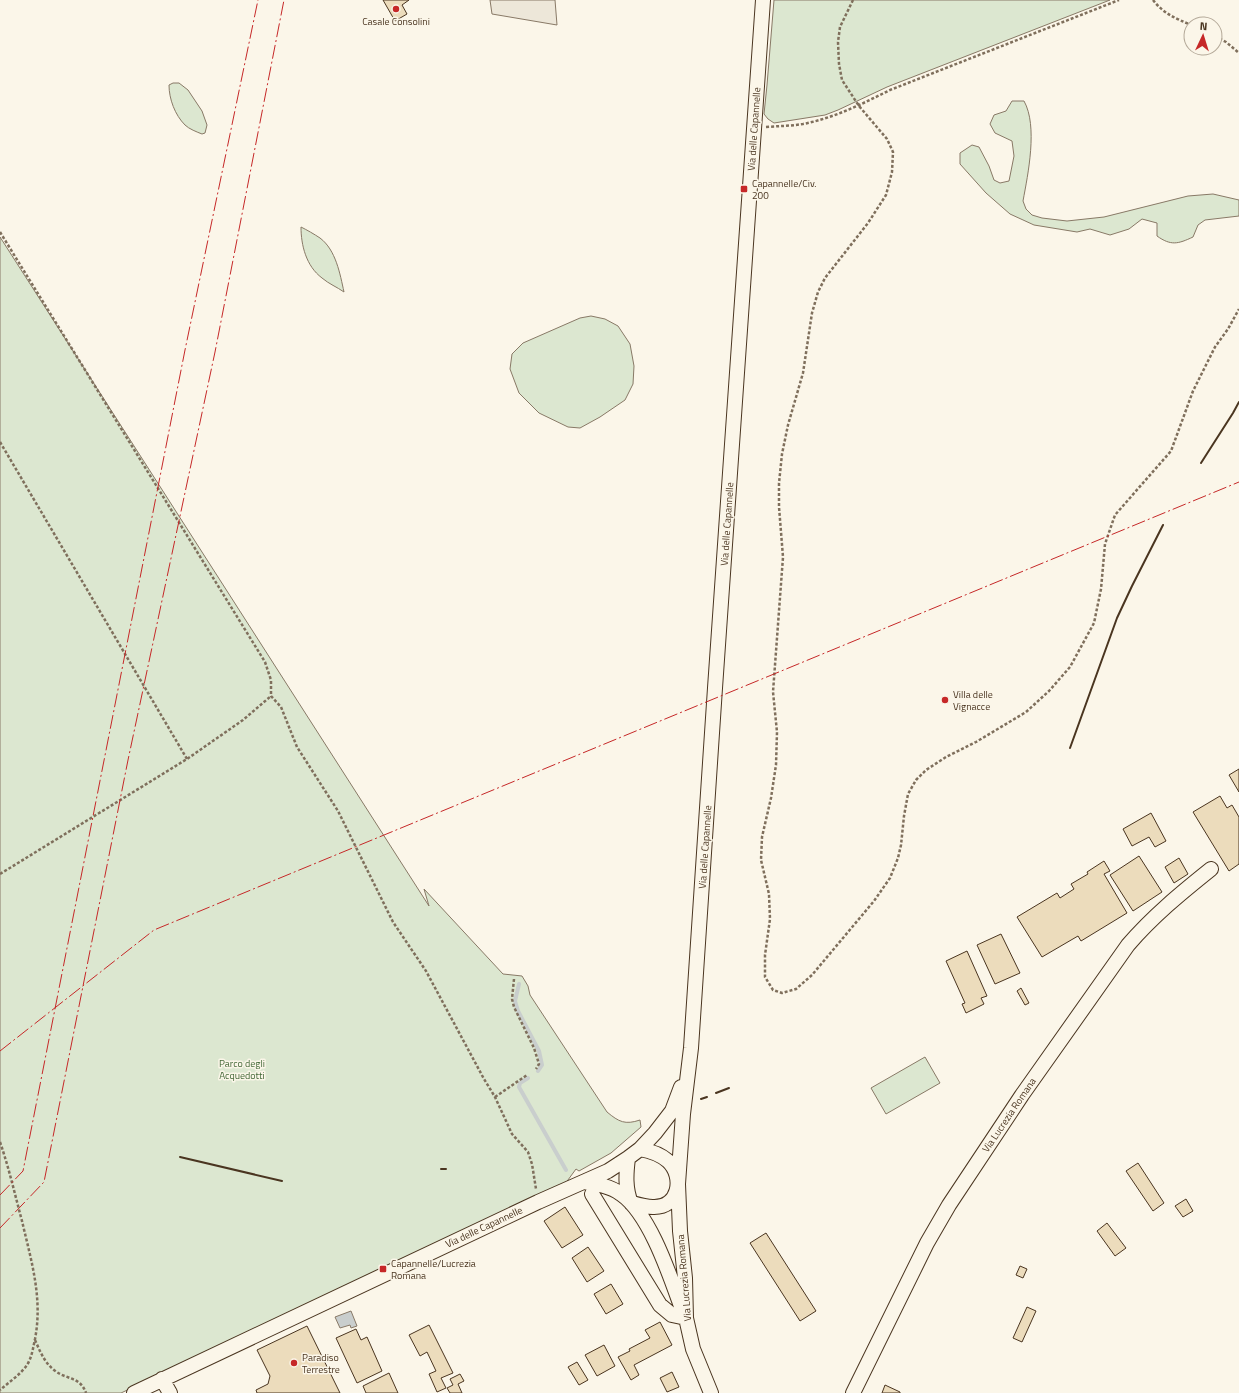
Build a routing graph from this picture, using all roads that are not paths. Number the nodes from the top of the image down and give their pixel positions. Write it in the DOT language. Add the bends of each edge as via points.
graph roads {
  1 [pos="763,0"];
  2 [pos="1210,869"];
  3 [pos="691,1048"];
  4 [pos="640,1149"];
  5 [pos="628,1158"];
  6 [pos="583,1182"];
  7 [pos="678,1184"];
  8 [pos="592,1194"];
  9 [pos="632,1203"];
  10 [pos="686,1318"];
  11 [pos="162,1379"];
  12 [pos="134,1393"];
  13 [pos="170,1393"];
  14 [pos="711,1393"];
  15 [pos="853,1393"];
  1 -- 3 [label="street, Via delle Capannelle"];
  2 -- 15 [label="street, Via Lucrezia Romana" via="1161,910 1128,945 1022,1095 934,1229"];
  3 -- 4 [label="street, Via delle Capannelle" via="672,1111"];
  3 -- 7 [label="street, Via delle Capannelle"];
  4 -- 5 [label="street, Via delle Capannelle"];
  4 -- 7 [label="street" via="652,1151 667,1160 676,1172"];
  5 -- 6 [label="street, Via delle Capannelle" via="608,1171"];
  5 -- 9 [label="street" via="626,1185"];
  6 -- 9 [label="street" via="612,1189"];
  6 -- 11 [label="street, Via delle Capannelle"];
  7 -- 9 [label="street" via="674,1199 663,1206 654,1208"];
  7 -- 10 [label="street, Via Lucrezia Romana"];
  8 -- 10 [label="street" via="660,1305 672,1314"];
  9 -- 10 [label="street" via="643,1218 664,1259"];
  10 -- 14 [label="street, Via Lucrezia Romana" via="693,1349"];
  11 -- 12 [label="street, Via delle Capannelle"];
  11 -- 13 [label="street"];
}
